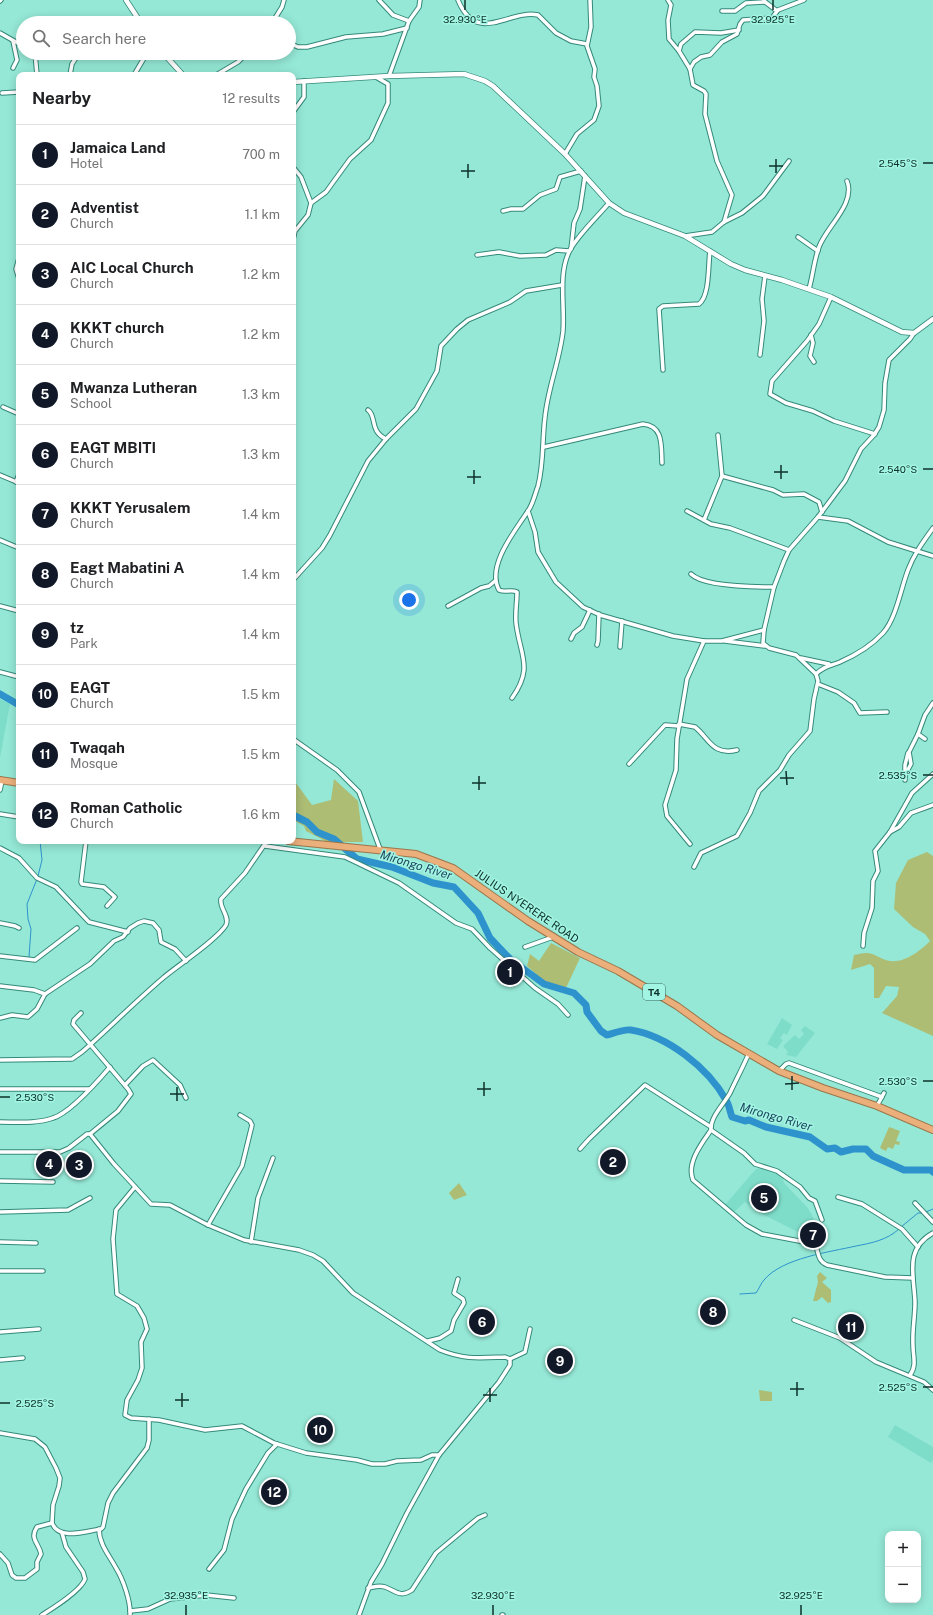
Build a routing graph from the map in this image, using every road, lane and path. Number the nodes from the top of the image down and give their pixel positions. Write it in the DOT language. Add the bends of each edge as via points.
graph roads {
  1 [pos="126,0"];
  2 [pos="284,0"];
  3 [pos="379,0"];
  4 [pos="420,0"];
  5 [pos="458,0"];
  6 [pos="590,0"];
  7 [pos="668,0"];
  8 [pos="804,0"];
  9 [pos="764,1"];
  10 [pos="722,11"];
  11 [pos="777,11"];
  12 [pos="136,16"];
  13 [pos="277,16"];
  14 [pos="409,21"];
  15 [pos="407,28"];
  16 [pos="739,30"];
  17 [pos="0,33"];
  18 [pos="13,41"];
  19 [pos="16,42"];
  20 [pos="587,44"];
  21 [pos="296,46"];
  22 [pos="679,51"];
  23 [pos="16,55"];
  24 [pos="17,60"];
  25 [pos="36,60"];
  26 [pos="75,60"];
  27 [pos="143,60"];
  28 [pos="169,60"];
  29 [pos="240,60"];
  30 [pos="13,68"];
  31 [pos="690,69"];
  32 [pos="37,72"];
  33 [pos="71,72"];
  34 [pos="136,72"];
  35 [pos="180,72"];
  36 [pos="221,72"];
  37 [pos="390,76"];
  38 [pos="375,77"];
  39 [pos="304,81"];
  40 [pos="296,82"];
  41 [pos="16,92"];
  42 [pos="2,93"];
  43 [pos="296,108"];
  44 [pos="565,154"];
  45 [pos="789,161"];
  46 [pos="296,171"];
  47 [pos="580,171"];
  48 [pos="585,176"];
  49 [pos="847,181"];
  50 [pos="609,203"];
  51 [pos="310,204"];
  52 [pos="503,211"];
  53 [pos="724,222"];
  54 [pos="296,230"];
  55 [pos="685,236"];
  56 [pos="798,237"];
  57 [pos="570,250"];
  58 [pos="710,251"];
  59 [pos="818,251"];
  60 [pos="477,255"];
  61 [pos="765,276"];
  62 [pos="562,285"];
  63 [pos="809,289"];
  64 [pos="831,297"];
  65 [pos="933,319"];
  66 [pos="914,333"];
  67 [pos="811,335"];
  68 [pos="760,355"];
  69 [pos="814,362"];
  70 [pos="663,370"];
  71 [pos="3,406"];
  72 [pos="368,410"];
  73 [pos="16,412"];
  74 [pos="875,434"];
  75 [pos="718,435"];
  76 [pos="386,439"];
  77 [pos="544,447"];
  78 [pos="662,463"];
  79 [pos="0,475"];
  80 [pos="722,476"];
  81 [pos="16,483"];
  82 [pos="528,511"];
  83 [pos="687,511"];
  84 [pos="822,512"];
  85 [pos="818,517"];
  86 [pos="704,520"];
  87 [pos="933,528"];
  88 [pos="0,540"];
  89 [pos="16,547"];
  90 [pos="789,550"];
  91 [pos="917,550"];
  92 [pos="933,556"];
  93 [pos="691,574"];
  94 [pos="296,577"];
  95 [pos="495,581"];
  96 [pos="774,586"];
  97 [pos="0,606"];
  98 [pos="448,606"];
  99 [pos="16,610"];
  100 [pos="590,610"];
  101 [pos="599,614"];
  102 [pos="622,621"];
  103 [pos="764,630"];
  104 [pos="572,639"];
  105 [pos="704,641"];
  106 [pos="722,641"];
  107 [pos="597,645"];
  108 [pos="765,646"];
  109 [pos="620,647"];
  110 [pos="801,658"];
  111 [pos="830,664"];
  112 [pos="0,672"];
  113 [pos="816,674"];
  114 [pos="16,676"];
  115 [pos="818,684"];
  116 [pos="512,698"];
  117 [pos="933,703"];
  118 [pos="887,712"];
  119 [pos="679,725"];
  120 [pos="918,734"];
  121 [pos="925,739"];
  122 [pos="296,741"];
  123 [pos="737,750"];
  124 [pos="629,764"];
  125 [pos="933,774"];
  126 [pos="1,780"];
  127 [pos="905,780"];
  128 [pos="16,782"];
  129 [pos="0,790"];
  130 [pos="933,805"];
  131 [pos="0,814"];
  132 [pos="16,817"];
  133 [pos="890,832"];
  134 [pos="296,842"];
  135 [pos="86,844"];
  136 [pos="690,844"];
  137 [pos="265,846"];
  138 [pos="0,848"];
  139 [pos="380,849"];
  140 [pos="694,867"];
  141 [pos="107,906"];
  142 [pos="0,924"];
  143 [pos="19,928"];
  144 [pos="77,928"];
  145 [pos="128,932"];
  146 [pos="553,936"];
  147 [pos="863,946"];
  148 [pos="525,947"];
  149 [pos="0,956"];
  150 [pos="186,961"];
  151 [pos="0,986"];
  152 [pos="45,994"];
  153 [pos="81,1013"];
  154 [pos="568,1015"];
  155 [pos="0,1018"];
  156 [pos="90,1044"];
  157 [pos="749,1053"];
  158 [pos="0,1060"];
  159 [pos="110,1067"];
  160 [pos="779,1071"];
  161 [pos="125,1084"];
  162 [pos="0,1089"];
  163 [pos="89,1089"];
  164 [pos="884,1093"];
  165 [pos="882,1097"];
  166 [pos="186,1098"];
  167 [pos="877,1106"];
  168 [pos="240,1114"];
  169 [pos="0,1122"];
  170 [pos="711,1128"];
  171 [pos="933,1130"];
  172 [pos="90,1134"];
  173 [pos="580,1149"];
  174 [pos="0,1152"];
  175 [pos="273,1158"];
  176 [pos="0,1181"];
  177 [pos="53,1182"];
  178 [pos="135,1187"];
  179 [pos="838,1197"];
  180 [pos="90,1198"];
  181 [pos="915,1203"];
  182 [pos="0,1212"];
  183 [pos="822,1220"];
  184 [pos="933,1222"];
  185 [pos="208,1226"];
  186 [pos="933,1232"];
  187 [pos="0,1242"];
  188 [pos="251,1242"];
  189 [pos="36,1243"];
  190 [pos="918,1247"];
  191 [pos="0,1271"];
  192 [pos="43,1271"];
  193 [pos="913,1278"];
  194 [pos="458,1279"];
  195 [pos="794,1320"];
  196 [pos="39,1329"];
  197 [pos="530,1329"];
  198 [pos="0,1332"];
  199 [pos="428,1341"];
  200 [pos="24,1358"];
  201 [pos="510,1359"];
  202 [pos="0,1360"];
  203 [pos="910,1375"];
  204 [pos="933,1390"];
  205 [pos="149,1419"];
  206 [pos="0,1433"];
  207 [pos="277,1444"];
  208 [pos="439,1455"];
  209 [pos="485,1515"];
  210 [pos="52,1523"];
  211 [pos="99,1529"];
  212 [pos="62,1533"];
  213 [pos="0,1554"];
  214 [pos="209,1569"];
  215 [pos="368,1588"];
  216 [pos="234,1598"];
  217 [pos="130,1613"];
  218 [pos="42,1615"];
  219 [pos="359,1615"];
  1 -- 12 [label="street"];
  2 -- 13 [label="street"];
  3 -- 14 [label="street" via="393,16"];
  4 -- 14 [label="street" via="419,7"];
  5 -- 20 [label="street" via="467,16 479,22 499,22 528,14 538,15 556,33 571,41"];
  6 -- 20 [label="street" via="591,27"];
  7 -- 22 [label="street" via="671,5 668,39"];
  8 -- 11 [label="street"];
  9 -- 10 [label="street" via="746,3 735,11"];
  9 -- 11 [label="street"];
  11 -- 16 [label="street" via="772,18 743,20"];
  14 -- 15 [label="street"];
  15 -- 21 [label="street" via="383,34 351,36 307,47"];
  15 -- 37 [label="street"];
  16 -- 22 [label="street" via="721,33 695,32 681,44"];
  16 -- 31 [label="street" via="738,34 722,42 710,55 694,62"];
  17 -- 18 [label="street"];
  18 -- 19 [label="street"];
  18 -- 23 [label="street"];
  20 -- 44 [label="street" via="595,69 599,106 594,120 577,134"];
  22 -- 31 [label="street"];
  24 -- 30 [label="street"];
  25 -- 32 [label="street"];
  26 -- 33 [label="street"];
  27 -- 34 [label="street"];
  28 -- 35 [label="street"];
  29 -- 36 [label="street"];
  31 -- 53 [label="street" via="693,85 706,94 705,114 717,161 732,195"];
  37 -- 38 [label="street"];
  37 -- 44 [label="street" via="464,74 485,81"];
  38 -- 39 [label="street"];
  38 -- 51 [label="street" via="388,84 388,103 371,140 350,159 330,188"];
  39 -- 40 [label="street"];
  39 -- 43 [label="street" via="304,97"];
  41 -- 42 [label="street"];
  44 -- 47 [label="street"];
  45 -- 53 [label="street" via="758,202"];
  46 -- 51 [label="street"];
  47 -- 48 [label="street"];
  47 -- 52 [label="street" via="560,177 556,189 540,196 523,209 511,208"];
  48 -- 50 [label="street"];
  48 -- 57 [label="street"];
  49 -- 59 [label="street" via="848,192 840,215 829,228"];
  50 -- 55 [label="street" via="642,221"];
  50 -- 57 [label="street"];
  51 -- 54 [label="street" via="308,215"];
  53 -- 55 [label="street" via="712,232"];
  55 -- 58 [label="street"];
  56 -- 59 [label="street"];
  57 -- 60 [label="street" via="556,250 542,256 520,256 499,252"];
  57 -- 62 [label="street"];
  58 -- 61 [label="street" via="731,264"];
  58 -- 70 [label="street" via="703,301 663,306 659,309"];
  59 -- 63 [label="street"];
  61 -- 63 [label="street"];
  61 -- 68 [label="street"];
  62 -- 76 [label="street" via="526,291 510,302 468,320 457,329 441,346 437,371 416,409"];
  62 -- 77 [label="street" via="563,332 545,416"];
  63 -- 64 [label="street"];
  64 -- 66 [label="street" via="902,332"];
  64 -- 67 [label="street"];
  65 -- 66 [label="street"];
  66 -- 74 [label="street" via="889,360 884,410"];
  67 -- 69 [label="street" via="813,343 810,356"];
  67 -- 74 [label="street" via="772,381 770,394 786,403"];
  71 -- 73 [label="street"];
  72 -- 76 [label="street" via="371,412 376,431"];
  74 -- 84 [label="street" via="861,448 848,477"];
  75 -- 80 [label="street"];
  76 -- 94 [label="street" via="368,462 322,548"];
  77 -- 78 [label="street" via="649,424 660,436"];
  77 -- 82 [label="street" via="538,486"];
  79 -- 81 [label="street"];
  80 -- 84 [label="street" via="783,495 804,494 819,502"];
  80 -- 86 [label="street"];
  82 -- 95 [label="street" via="497,564"];
  82 -- 100 [label="street" via="538,552 553,577 575,601"];
  83 -- 86 [label="street"];
  84 -- 85 [label="street"];
  85 -- 90 [label="street"];
  85 -- 91 [label="street" via="848,521 883,539"];
  86 -- 90 [label="street"];
  87 -- 91 [label="street"];
  88 -- 89 [label="street"];
  90 -- 96 [label="street"];
  91 -- 92 [label="street"];
  91 -- 111 [label="street" via="884,632 862,650 840,662"];
  93 -- 96 [label="street" via="696,578 726,585"];
  95 -- 98 [label="street"];
  95 -- 116 [label="street" via="502,591 517,592 516,622 525,670"];
  96 -- 103 [label="street"];
  97 -- 99 [label="street"];
  100 -- 101 [label="street"];
  100 -- 104 [label="street" via="585,622 580,630 574,633"];
  101 -- 102 [label="street"];
  101 -- 107 [label="street"];
  102 -- 105 [label="street" via="673,636"];
  102 -- 109 [label="street"];
  103 -- 106 [label="street"];
  103 -- 108 [label="street" via="762,641"];
  105 -- 106 [label="street"];
  105 -- 119 [label="street" via="688,674"];
  106 -- 108 [label="street"];
  108 -- 110 [label="street"];
  110 -- 111 [label="street"];
  110 -- 113 [label="street"];
  111 -- 113 [label="street"];
  112 -- 114 [label="street"];
  113 -- 115 [label="street"];
  115 -- 118 [label="street" via="838,692 854,703 860,713"];
  115 -- 140 [label="street" via="809,733 789,755 780,770 759,791 747,820 736,836 701,853"];
  117 -- 120 [label="street"];
  119 -- 123 [label="street" via="695,727 708,743 719,749"];
  119 -- 124 [label="street" via="665,725"];
  119 -- 136 [label="street" via="676,770 668,794 666,812"];
  120 -- 121 [label="street"];
  120 -- 127 [label="street" via="905,765"];
  122 -- 139 [label="street" via="337,770 359,792"];
  125 -- 133 [label="street" via="912,793"];
  126 -- 128 [label="highway"];
  126 -- 129 [label="street"];
  130 -- 133 [label="street" via="911,813"];
  131 -- 132 [label="street"];
  133 -- 147 [label="street" via="875,854 878,871 873,881 872,908 864,933"];
  134 -- 139 [label="highway, JULIUS NYERERE ROAD / T4"];
  135 -- 141 [label="street" via="81,882 107,889 115,897"];
  137 -- 150 [label="street" via="237,884 221,899 227,917 226,926"];
  137 -- 154 [label="street" via="345,857 399,883 456,923 472,928 490,948"];
  138 -- 145 [label="street" via="19,858 37,878 56,887 89,922"];
  139 -- 146 [label="highway, JULIUS NYERERE ROAD / T4" via="416,854 453,868"];
  142 -- 143 [label="street"];
  144 -- 149 [label="street" via="37,959"];
  145 -- 150 [label="street" via="138,923 153,923 159,930 161,942 175,949"];
  145 -- 152 [label="street" via="114,941 90,964"];
  146 -- 148 [label="street"];
  146 -- 157 [label="highway, JULIUS NYERERE ROAD / T4" via="677,1006 717,1035"];
  150 -- 156 [label="street" via="156,984"];
  151 -- 152 [label="street" via="34,990"];
  152 -- 155 [label="street" via="37,1009 28,1017 12,1015"];
  153 -- 156 [label="street" via="73,1024"];
  156 -- 158 [label="street" via="72,1059"];
  156 -- 159 [label="street"];
  157 -- 160 [label="highway, JULIUS NYERERE ROAD / T4"];
  157 -- 170 [label="street"];
  159 -- 161 [label="street"];
  159 -- 163 [label="street"];
  160 -- 165 [label="street" via="789,1063"];
  160 -- 167 [label="highway, JULIUS NYERERE ROAD / T4"];
  161 -- 166 [label="street" via="152,1060 180,1085"];
  161 -- 172 [label="street" via="130,1091 129,1098 113,1116"];
  162 -- 163 [label="street"];
  163 -- 169 [label="street" via="71,1107 52,1119"];
  164 -- 165 [label="street"];
  165 -- 167 [label="street"];
  167 -- 171 [label="highway, JULIUS NYERERE ROAD / T4"];
  168 -- 185 [label="street" via="252,1125 247,1151 231,1187"];
  170 -- 173 [label="street" via="645,1085"];
  170 -- 183 [label="street" via="757,1165 772,1168 800,1187 815,1201"];
  170 -- 193 [label="street" via="691,1164 690,1173 693,1180 746,1225 762,1234 815,1244 820,1260 827,1265 886,1277"];
  172 -- 174 [label="street" via="60,1152"];
  172 -- 178 [label="street"];
  175 -- 188 [label="street" via="258,1198"];
  176 -- 177 [label="street"];
  178 -- 185 [label="street" via="151,1204 170,1205"];
  178 -- 205 [label="street" via="116,1210 113,1239 114,1276 116,1294 137,1306 147,1329 141,1342 142,1368 126,1400 124,1413 131,1418"];
  179 -- 190 [label="street" via="862,1204 902,1229"];
  180 -- 182 [label="street" via="68,1210"];
  181 -- 184 [label="street"];
  185 -- 188 [label="street"];
  186 -- 190 [label="street" via="923,1239"];
  187 -- 189 [label="street"];
  188 -- 199 [label="street" via="299,1250 313,1255 323,1261 353,1293"];
  190 -- 193 [label="street" via="912,1260"];
  191 -- 192 [label="street"];
  193 -- 203 [label="street" via="915,1359"];
  194 -- 199 [label="street" via="454,1293 463,1299 464,1303 451,1330 440,1338"];
  195 -- 203 [label="street" via="835,1336 876,1362"];
  196 -- 198 [label="street"];
  197 -- 201 [label="street" via="525,1352"];
  199 -- 201 [label="street" via="454,1356"];
  200 -- 202 [label="street"];
  201 -- 208 [label="street" via="510,1365 499,1382"];
  203 -- 204 [label="street" via="926,1383"];
  205 -- 207 [label="street" via="205,1430 242,1426"];
  205 -- 211 [label="street" via="147,1448 113,1493 108,1503 104,1524"];
  206 -- 210 [label="street" via="35,1439 45,1447 60,1478 53,1505"];
  207 -- 208 [label="street" via="315,1455 379,1465"];
  207 -- 214 [label="street" via="268,1453 249,1484 232,1519 224,1550"];
  208 -- 215 [label="street"];
  209 -- 215 [label="street" via="436,1553 412,1590 406,1594 382,1587"];
  210 -- 212 [label="street" via="56,1530"];
  210 -- 213 [label="street" via="37,1527 34,1532 34,1540 41,1554 37,1569 25,1578 16,1578 12,1575 8,1563"];
  211 -- 212 [label="street"];
  211 -- 217 [label="street" via="101,1542 120,1576"];
  212 -- 218 [label="street" via="66,1547 84,1572 85,1579 82,1585"];
  215 -- 219 [label="street"];
  216 -- 217 [label="street" via="206,1595 170,1599 148,1609"];
}
